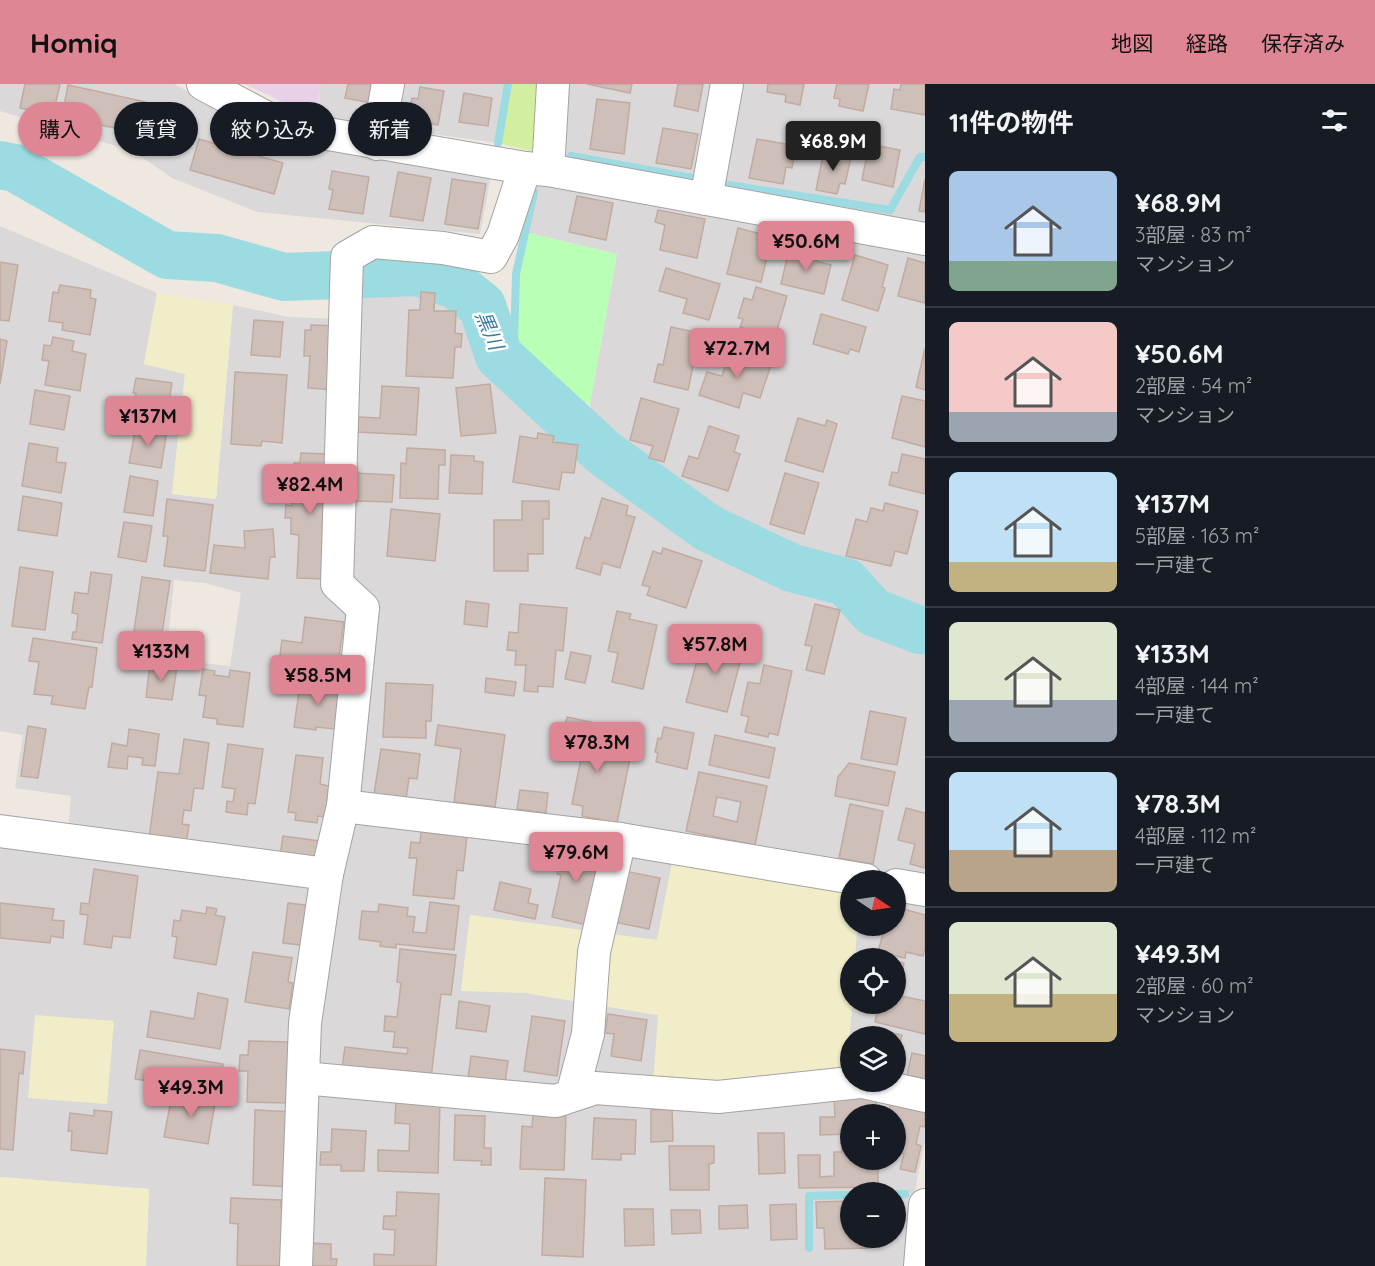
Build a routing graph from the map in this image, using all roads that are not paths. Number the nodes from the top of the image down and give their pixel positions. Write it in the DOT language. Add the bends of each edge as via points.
graph roads {
  1 [pos="203,84"];
  2 [pos="388,84"];
  3 [pos="553,84"];
  4 [pos="727,84"];
  5 [pos="385,102"];
  6 [pos="348,139"];
  7 [pos="432,153"];
  8 [pos="536,169"];
  9 [pos="706,199"];
  10 [pos="925,239"];
  11 [pos="344,806"];
  12 [pos="0,831"];
  13 [pos="620,839"];
  14 [pos="327,874"];
  15 [pos="840,876"];
  16 [pos="906,887"];
  17 [pos="925,890"];
  18 [pos="303,1078"];
  19 [pos="840,1084"];
  20 [pos="906,1092"];
  21 [pos="572,1095"];
  22 [pos="925,1096"];
  23 [pos="925,1205"];
  24 [pos="296,1266"];
  25 [pos="920,1266"];
  1 -- 6 [label="street" via="282,126"];
  2 -- 5 [label="street"];
  3 -- 8 [label="street"];
  4 -- 9 [label="street"];
  7 -- 8 [label="street"];
  8 -- 9 [label="street"];
  8 -- 11 [label="street" via="491,257 373,242 347,257 337,584 363,609"];
  9 -- 10 [label="street"];
  11 -- 13 [label="street"];
  11 -- 14 [label="street"];
  12 -- 14 [label="street"];
  13 -- 15 [label="street"];
  13 -- 21 [label="street" via="594,952 588,1034"];
  14 -- 18 [label="street" via="305,1023"];
  16 -- 17 [label="street"];
  18 -- 21 [label="street" via="556,1101"];
  18 -- 24 [label="street"];
  19 -- 21 [label="street" via="718,1097 595,1089"];
  20 -- 22 [label="street"];
  23 -- 25 [label="street"];
}
